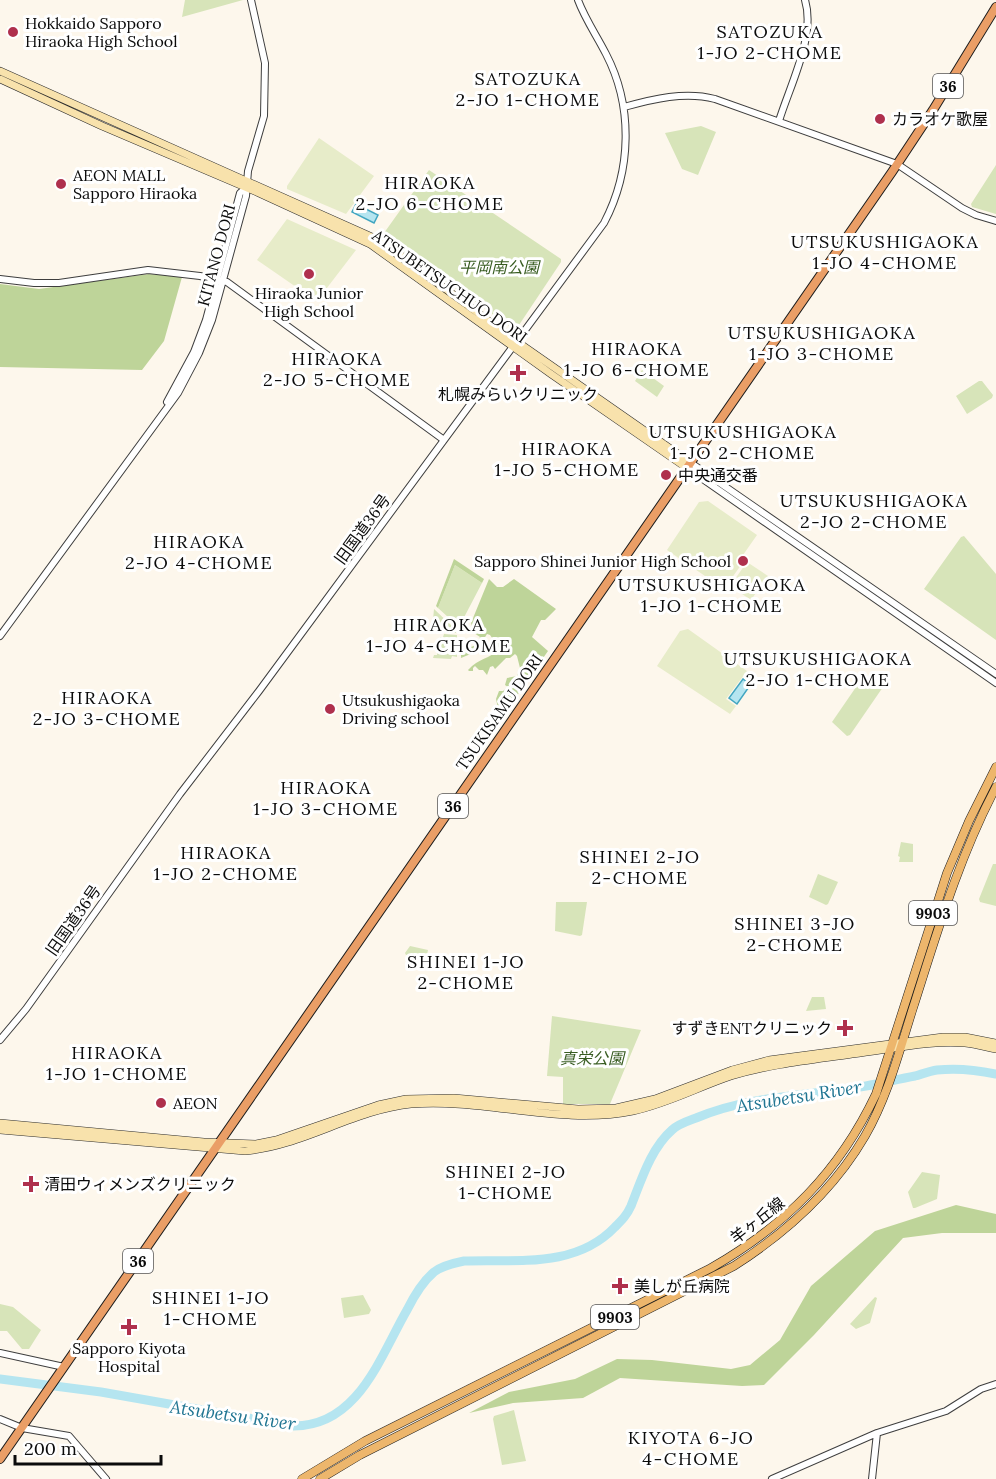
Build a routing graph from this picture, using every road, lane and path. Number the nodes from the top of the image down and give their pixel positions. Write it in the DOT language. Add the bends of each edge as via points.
graph roads {
  1 [pos="251,0"];
  2 [pos="578,0"];
  3 [pos="805,0"];
  4 [pos="996,7"];
  5 [pos="0,71"];
  6 [pos="0,79"];
  7 [pos="624,106"];
  8 [pos="779,121"];
  9 [pos="897,164"];
  10 [pos="246,184"];
  11 [pos="996,221"];
  12 [pos="0,279"];
  13 [pos="220,280"];
  14 [pos="515,344"];
  15 [pos="444,440"];
  16 [pos="689,465"];
  17 [pos="0,636"];
  18 [pos="996,674"];
  19 [pos="996,682"];
  20 [pos="996,767"];
  21 [pos="996,787"];
  22 [pos="0,1040"];
  23 [pos="996,1043"];
  24 [pos="903,1044"];
  25 [pos="892,1046"];
  26 [pos="996,1049"];
  27 [pos="0,1123"];
  28 [pos="0,1130"];
  29 [pos="129,1139"];
  30 [pos="216,1146"];
  31 [pos="0,1353"];
  32 [pos="62,1370"];
  33 [pos="996,1384"];
  34 [pos="0,1419"];
  35 [pos="22,1428"];
  36 [pos="877,1433"];
  37 [pos="0,1459"];
  38 [pos="106,1479"];
  39 [pos="302,1479"];
  40 [pos="320,1479"];
  41 [pos="772,1479"];
  42 [pos="872,1479"];
  1 -- 10 [label="street, KITANO DORI" via="263,48 266,85 264,116"];
  2 -- 7 [label="street, 旧国道36号" via="612,68"];
  3 -- 8 [label="street" via="807,37"];
  4 -- 9 [label="highway, TSUKISAMU DORI / 36"];
  5 -- 10 [label="main road, ATSUBETSUCHUO DORI"];
  6 -- 10 [label="main road, ATSUBETSUCHUO DORI" via="102,126"];
  7 -- 8 [label="street" via="703,96"];
  7 -- 14 [label="street, 旧国道36号" via="624,165 612,207 595,237"];
  8 -- 9 [label="street"];
  9 -- 11 [label="street" via="962,208"];
  9 -- 16 [label="highway, TSUKISAMU DORI / 36"];
  10 -- 13 [label="street, KITANO DORI" via="240,193"];
  10 -- 14 [label="main road, ATSUBETSUCHUO DORI" via="370,244"];
  12 -- 13 [label="street" via="59,284 148,270"];
  13 -- 15 [label="street"];
  13 -- 17 [label="street, KITANO DORI" via="212,320 178,393"];
  14 -- 15 [label="street, 旧国道36号"];
  14 -- 16 [label="main road, ATSUBETSUCHUO DORI"];
  15 -- 22 [label="street, 旧国道36号"];
  16 -- 18 [label="street, ATSUBETSUCHUO DORI"];
  16 -- 19 [label="street, ATSUBETSUCHUO DORI"];
  16 -- 30 [label="highway, TSUKISAMU DORI / 36"];
  20 -- 25 [label="main road, 羊ヶ丘線 / 9903" via="947,873"];
  21 -- 24 [label="main road, 羊ヶ丘線 / 9903" via="954,881"];
  23 -- 24 [label="main road" via="943,1037"];
  24 -- 25 [label="main road"];
  24 -- 26 [label="main road" via="967,1043"];
  24 -- 40 [label="main road, 羊ヶ丘線 / 9903" via="864,1137 830,1185 775,1238 697,1286 360,1455"];
  25 -- 30 [label="main road" via="769,1060 655,1099 616,1108 411,1098 364,1109 268,1142"];
  25 -- 39 [label="main road, 羊ヶ丘線 / 9903" via="863,1120 822,1178 782,1219 744,1249 365,1441"];
  27 -- 29 [label="main road"];
  28 -- 29 [label="main road"];
  29 -- 30 [label="main road"];
  30 -- 32 [label="highway, TSUKISAMU DORI / 36"];
  31 -- 32 [label="street"];
  32 -- 35 [label="highway, TSUKISAMU DORI / 36"];
  33 -- 36 [label="street" via="946,1411"];
  34 -- 35 [label="street"];
  35 -- 37 [label="highway, TSUKISAMU DORI / 36"];
  35 -- 38 [label="street" via="69,1436"];
  36 -- 41 [label="street"];
  36 -- 42 [label="street"];
}
